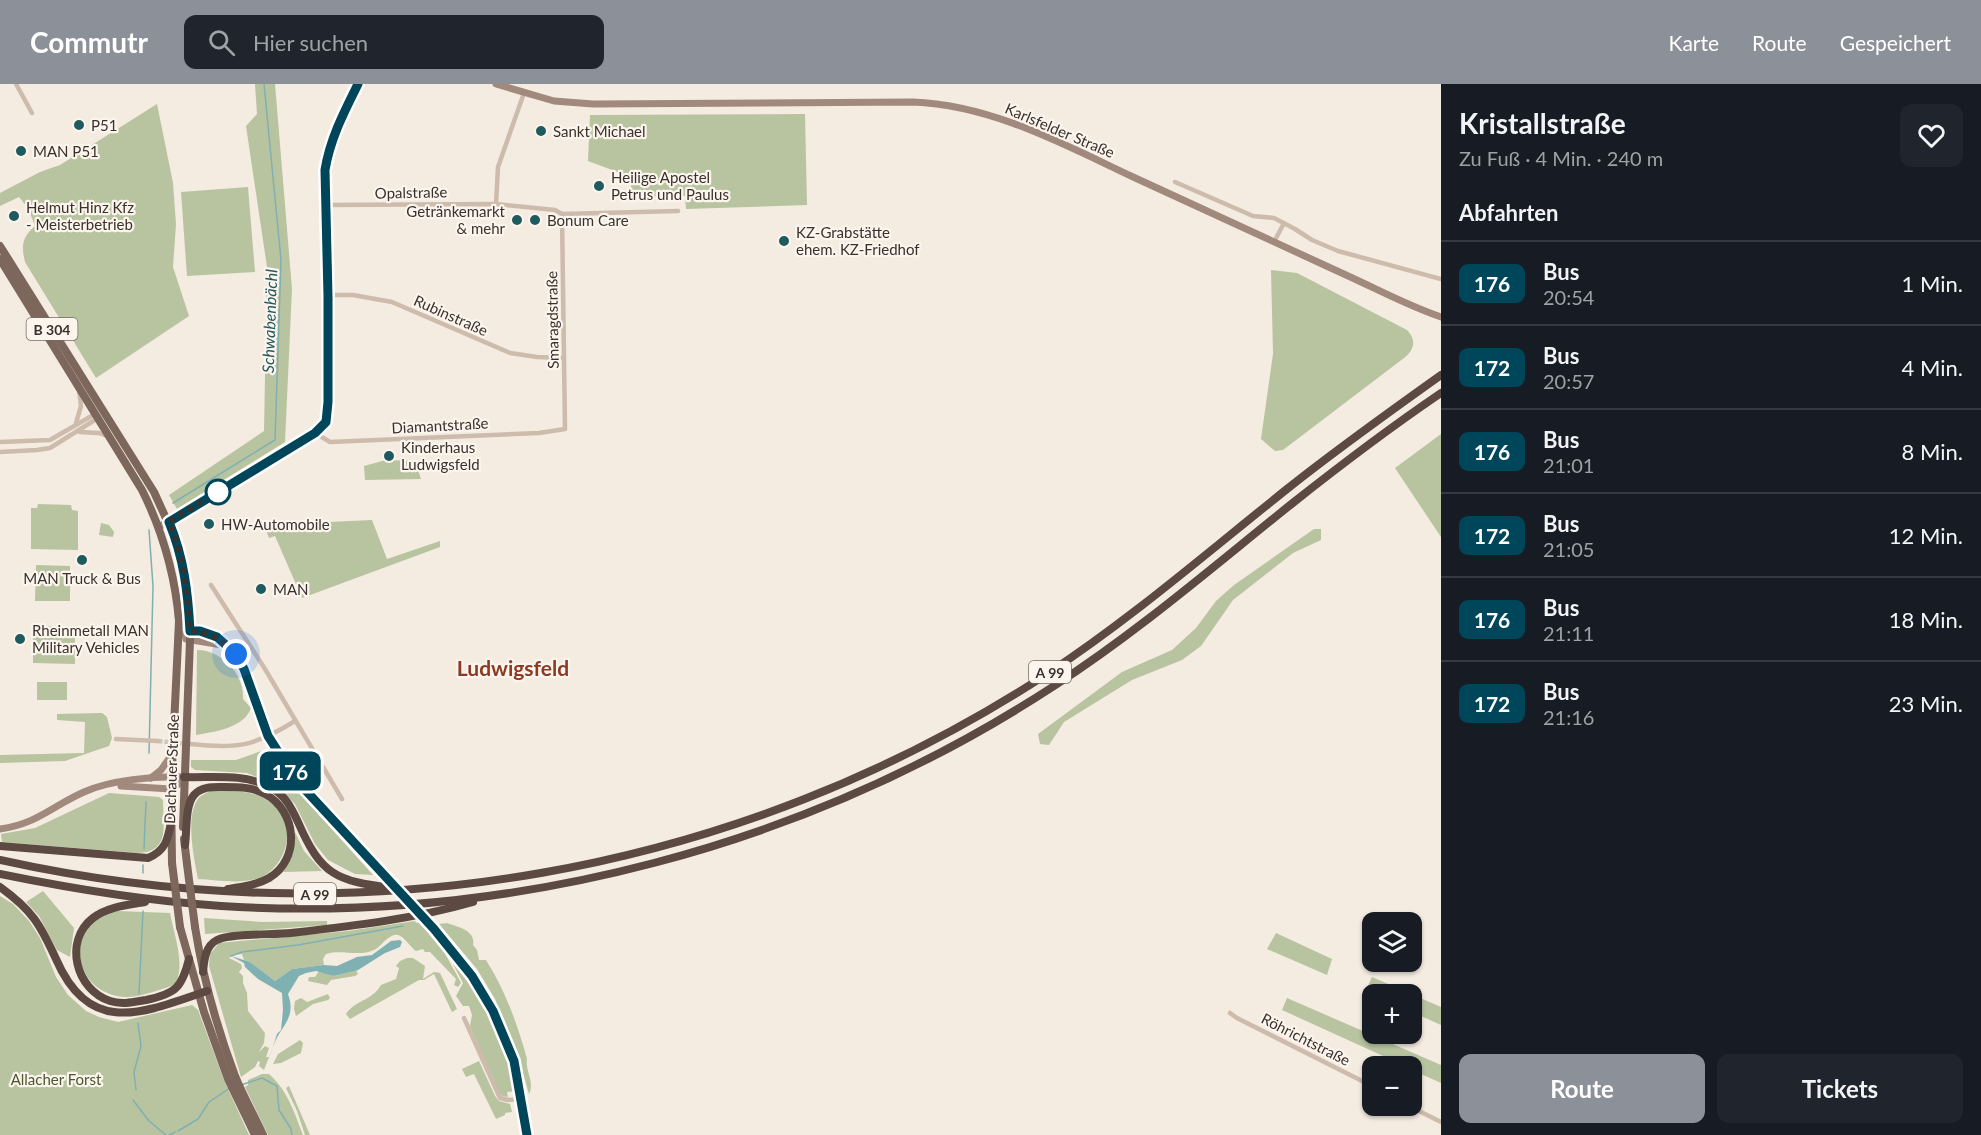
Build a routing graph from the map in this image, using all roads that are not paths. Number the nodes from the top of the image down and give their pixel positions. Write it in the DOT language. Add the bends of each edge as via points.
graph roads {
  1 [pos="16,84"];
  2 [pos="358,84"];
  3 [pos="496,84"];
  4 [pos="524,93"];
  5 [pos="32,113"];
  6 [pos="1175,182"];
  7 [pos="496,204"];
  8 [pos="326,206"];
  9 [pos="678,211"];
  10 [pos="562,214"];
  11 [pos="1284,224"];
  12 [pos="1274,243"];
  13 [pos="0,246"];
  14 [pos="0,260"];
  15 [pos="1441,279"];
  16 [pos="328,296"];
  17 [pos="1441,317"];
  18 [pos="564,358"];
  19 [pos="1441,375"];
  20 [pos="78,387"];
  21 [pos="1441,393"];
  22 [pos="98,415"];
  23 [pos="75,425"];
  24 [pos="566,426"];
  25 [pos="77,432"];
  26 [pos="315,433"];
  27 [pos="109,437"];
  28 [pos="0,442"];
  29 [pos="0,452"];
  30 [pos="169,522"];
  31 [pos="159,526"];
  32 [pos="211,585"];
  33 [pos="190,631"];
  34 [pos="178,636"];
  35 [pos="190,640"];
  36 [pos="227,646"];
  37 [pos="295,722"];
  38 [pos="268,736"];
  39 [pos="116,739"];
  40 [pos="158,741"];
  41 [pos="190,744"];
  42 [pos="173,753"];
  43 [pos="172,777"];
  44 [pos="147,779"];
  45 [pos="184,779"];
  46 [pos="106,785"];
  47 [pos="171,789"];
  48 [pos="342,799"];
  49 [pos="171,822"];
  50 [pos="0,829"];
  51 [pos="185,844"];
  52 [pos="0,846"];
  53 [pos="0,860"];
  54 [pos="0,874"];
  55 [pos="0,888"];
  56 [pos="413,890"];
  57 [pos="216,892"];
  58 [pos="508,893"];
  59 [pos="156,900"];
  60 [pos="189,959"];
  61 [pos="203,972"];
  62 [pos="203,992"];
  63 [pos="1230,1012"];
  64 [pos="464,1018"];
  65 [pos="1362,1081"];
  66 [pos="238,1091"];
  67 [pos="522,1099"];
  68 [pos="1422,1112"];
  69 [pos="1441,1122"];
  70 [pos="255,1135"];
  71 [pos="263,1135"];
  72 [pos="527,1135"];
  1 -- 5 [label="street"];
  2 -- 8 [label="street" via="328,151"];
  3 -- 4 [label="street, Karlsfelder Straße"];
  4 -- 7 [label="street" via="498,167"];
  4 -- 12 [label="street, Karlsfelder Straße" via="554,101 593,104 888,101 956,107 1041,134"];
  6 -- 11 [label="street" via="1253,216 1274,218"];
  7 -- 8 [label="street, Opalstraße"];
  7 -- 10 [label="street, Opalstraße"];
  8 -- 16 [label="street"];
  9 -- 10 [label="street, Opalstraße"];
  10 -- 18 [label="street, Smaragdstraße"];
  11 -- 12 [label="street"];
  11 -- 15 [label="street" via="1338,251"];
  12 -- 17 [label="street, Karlsfelder Straße"];
  13 -- 22 [label="main road, Dachauer Straße / B 304"];
  14 -- 20 [label="main road, Dachauer Straße / B 304"];
  16 -- 18 [label="street, Rubinstraße" via="353,295 392,302 510,353"];
  16 -- 26 [label="street" via="327,416 324,426"];
  18 -- 24 [label="street, Smaragdstraße"];
  19 -- 56 [label="highway, A 99" via="1291,486 1103,636 1007,700 892,761 780,808 642,852 548,872"];
  20 -- 22 [label="main road, Dachauer Straße / B 304"];
  20 -- 23 [label="street" via="81,406"];
  21 -- 58 [label="highway, A 99" via="1297,500 1104,653 970,737 849,796 733,840 611,873"];
  22 -- 23 [label="street"];
  22 -- 25 [label="street"];
  22 -- 27 [label="main road, Dachauer Straße / B 304"];
  22 -- 30 [label="main road, Dachauer Straße / B 304" via="154,492"];
  23 -- 28 [label="street" via="50,440"];
  24 -- 26 [label="street, Diamantstraße" via="539,433 330,442"];
  25 -- 27 [label="street"];
  25 -- 29 [label="street" via="50,448"];
  26 -- 30 [label="street"];
  27 -- 31 [label="main road, Dachauer Straße / B 304"];
  30 -- 31 [label="street"];
  30 -- 33 [label="main road, Dachauer Straße / B 304" via="185,577"];
  31 -- 34 [label="main road, Dachauer Straße / B 304" via="177,594"];
  32 -- 37 [label="street"];
  33 -- 34 [label="street"];
  33 -- 35 [label="main road, Dachauer Straße / B 304"];
  33 -- 36 [label="street" via="208,633"];
  34 -- 35 [label="street"];
  34 -- 42 [label="main road, Dachauer Straße / B 304"];
  35 -- 36 [label="street"];
  35 -- 45 [label="main road, Dachauer Straße / B 304"];
  36 -- 38 [label="street" via="241,663"];
  37 -- 38 [label="street"];
  37 -- 48 [label="street"];
  38 -- 41 [label="street" via="230,748"];
  38 -- 67 [label="street, bridge" via="297,781 461,960 493,1011 514,1061"];
  39 -- 40 [label="street"];
  42 -- 43 [label="main road, Dachauer Straße / B 304"];
  42 -- 44 [label="street" via="161,770"];
  43 -- 44 [label="street"];
  43 -- 45 [label="street"];
  43 -- 47 [label="main road, Dachauer Straße / B 304"];
  44 -- 46 [label="street"];
  45 -- 47 [label="street"];
  45 -- 51 [label="main road, Dachauer Straße / B 304"];
  45 -- 56 [label="highway" via="234,777 271,787 286,799 311,851 328,870 355,882"];
  46 -- 47 [label="street"];
  46 -- 50 [label="street" via="85,791 25,824"];
  47 -- 49 [label="main road, Dachauer Straße / B 304"];
  49 -- 52 [label="highway" via="163,849 148,858"];
  49 -- 60 [label="main road, Dachauer Straße / B 304, bridge" via="180,927"];
  51 -- 57 [label="highway" via="190,801 205,788 254,789 272,798 284,812 291,844 278,871 258,883"];
  51 -- 61 [label="main road, Dachauer Straße / B 304, bridge"];
  53 -- 57 [label="highway, A 99" via="112,882"];
  54 -- 59 [label="highway, A 99"];
  55 -- 62 [label="highway" via="37,921 69,987 84,1002 100,1010 134,1012"];
  56 -- 57 [label="highway, A 99"];
  58 -- 59 [label="highway, A 99" via="351,908 249,907"];
  58 -- 61 [label="highway" via="394,919 218,940 207,952"];
  59 -- 60 [label="highway" via="102,912 87,923 76,950 82,979 95,994 108,1000 138,1001 177,989"];
  60 -- 62 [label="main road, Dachauer Straße / B 304"];
  61 -- 62 [label="main road, Dachauer Straße / B 304"];
  62 -- 66 [label="main road, Dachauer Straße / B 304"];
  63 -- 65 [label="street, Röhrichtstraße"];
  64 -- 67 [label="street" via="500,1098"];
  66 -- 70 [label="main road, Dachauer Straße / B 304"];
  66 -- 71 [label="main road, Dachauer Straße / B 304"];
  67 -- 72 [label="street"];
  68 -- 69 [label="street"];
}
